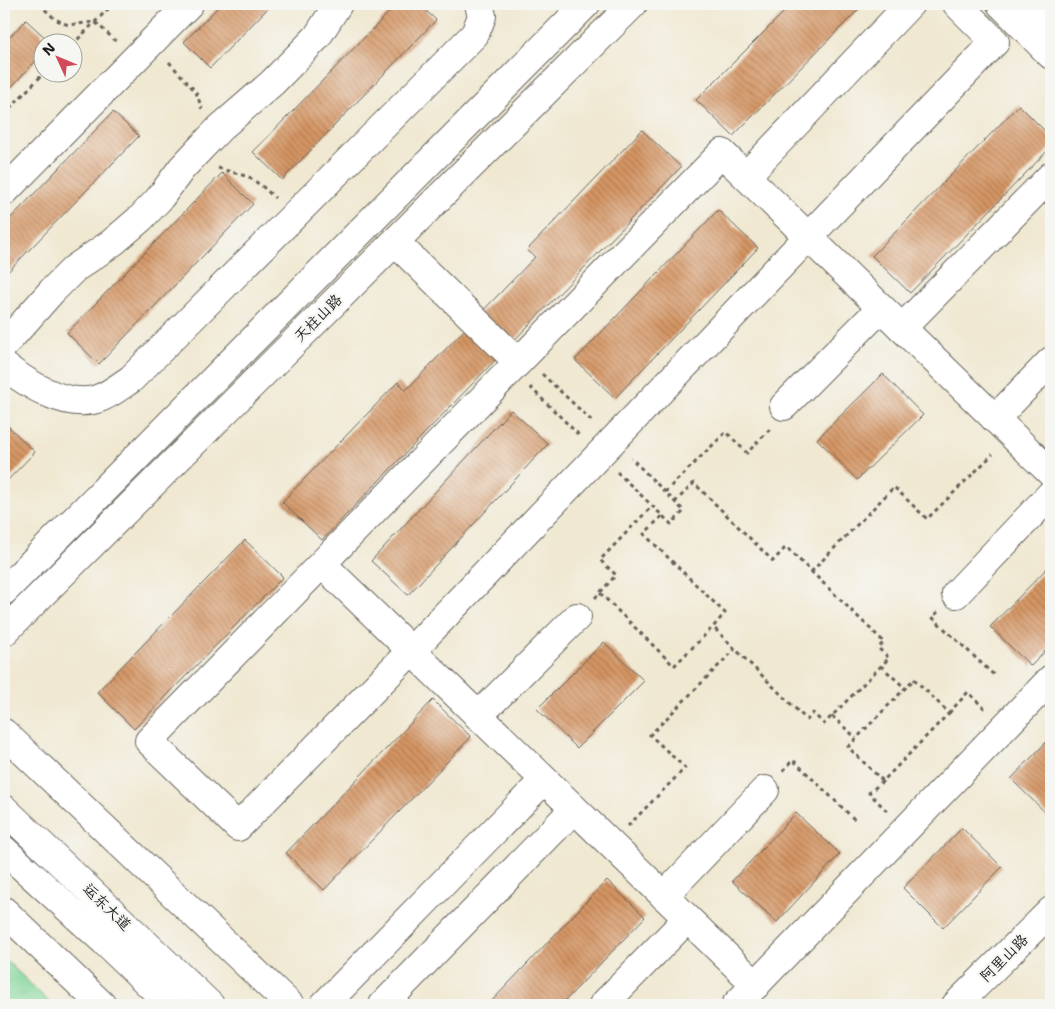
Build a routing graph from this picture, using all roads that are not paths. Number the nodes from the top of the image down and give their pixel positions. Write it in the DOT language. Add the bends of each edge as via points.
graph roads {
  1 [pos="189,4"];
  2 [pos="338,4"];
  3 [pos="479,4"];
  4 [pos="586,4"];
  5 [pos="633,4"];
  6 [pos="910,4"];
  7 [pos="957,4"];
  8 [pos="1001,4"];
  9 [pos="1036,4"];
  10 [pos="1051,19"];
  11 [pos="1051,54"];
  12 [pos="746,176"];
  13 [pos="1051,176"];
  14 [pos="4,192"];
  15 [pos="808,236"];
  16 [pos="395,242"];
  17 [pos="881,308"];
  18 [pos="902,328"];
  19 [pos="4,345"];
  20 [pos="1051,361"];
  21 [pos="518,362"];
  22 [pos="4,366"];
  23 [pos="784,406"];
  24 [pos="1003,427"];
  25 [pos="1051,473"];
  26 [pos="1051,494"];
  27 [pos="322,564"];
  28 [pos="4,591"];
  29 [pos="956,594"];
  30 [pos="577,617"];
  31 [pos="4,632"];
  32 [pos="411,651"];
  33 [pos="1051,679"];
  34 [pos="478,716"];
  35 [pos="4,733"];
  36 [pos="544,780"];
  37 [pos="766,790"];
  38 [pos="4,809"];
  39 [pos="574,809"];
  40 [pos="4,850"];
  41 [pos="664,896"];
  42 [pos="4,910"];
  43 [pos="1051,911"];
  44 [pos="687,919"];
  45 [pos="756,985"];
  46 [pos="102,1005"];
  47 [pos="171,1005"];
  48 [pos="210,1005"];
  49 [pos="290,1005"];
  50 [pos="324,1005"];
  51 [pos="383,1005"];
  52 [pos="603,1005"];
  53 [pos="736,1005"];
  54 [pos="956,1005"];
  1 -- 14 [label="street"];
  2 -- 19 [label="street" via="317,37 272,83 220,128 147,212 113,242 74,269"];
  3 -- 22 [label="street" via="482,16 475,34 131,379 96,400 77,401 40,389"];
  4 -- 28 [label="street, 天柱山路"];
  5 -- 16 [label="street, 天柱山路"];
  6 -- 12 [label="street"];
  7 -- 15 [label="street" via="995,42"];
  8 -- 11 [label="street"];
  9 -- 10 [label="street"];
  12 -- 15 [label="street"];
  12 -- 21 [label="street" via="722,153"];
  13 -- 18 [label="street"];
  15 -- 17 [label="street"];
  15 -- 32 [label="street"];
  16 -- 21 [label="street"];
  16 -- 31 [label="street, 天柱山路"];
  17 -- 18 [label="street"];
  17 -- 23 [label="street"];
  18 -- 24 [label="street"];
  20 -- 24 [label="street"];
  21 -- 27 [label="street"];
  24 -- 25 [label="street"];
  26 -- 29 [label="street"];
  27 -- 32 [label="street"];
  27 -- 32 [label="street" via="149,741 163,755 238,827"];
  30 -- 34 [label="street"];
  32 -- 34 [label="street"];
  33 -- 45 [label="street"];
  34 -- 36 [label="street"];
  35 -- 49 [label="street"];
  36 -- 39 [label="street"];
  36 -- 50 [label="street"];
  37 -- 41 [label="street"];
  38 -- 48 [label="street, 运东大道"];
  39 -- 41 [label="street"];
  39 -- 51 [label="street"];
  40 -- 47 [label="street, 运东大道"];
  41 -- 44 [label="street"];
  42 -- 46 [label="street"];
  43 -- 54 [label="street, 阿里山路"];
  44 -- 45 [label="street"];
  44 -- 52 [label="street"];
  45 -- 53 [label="street"];
}
